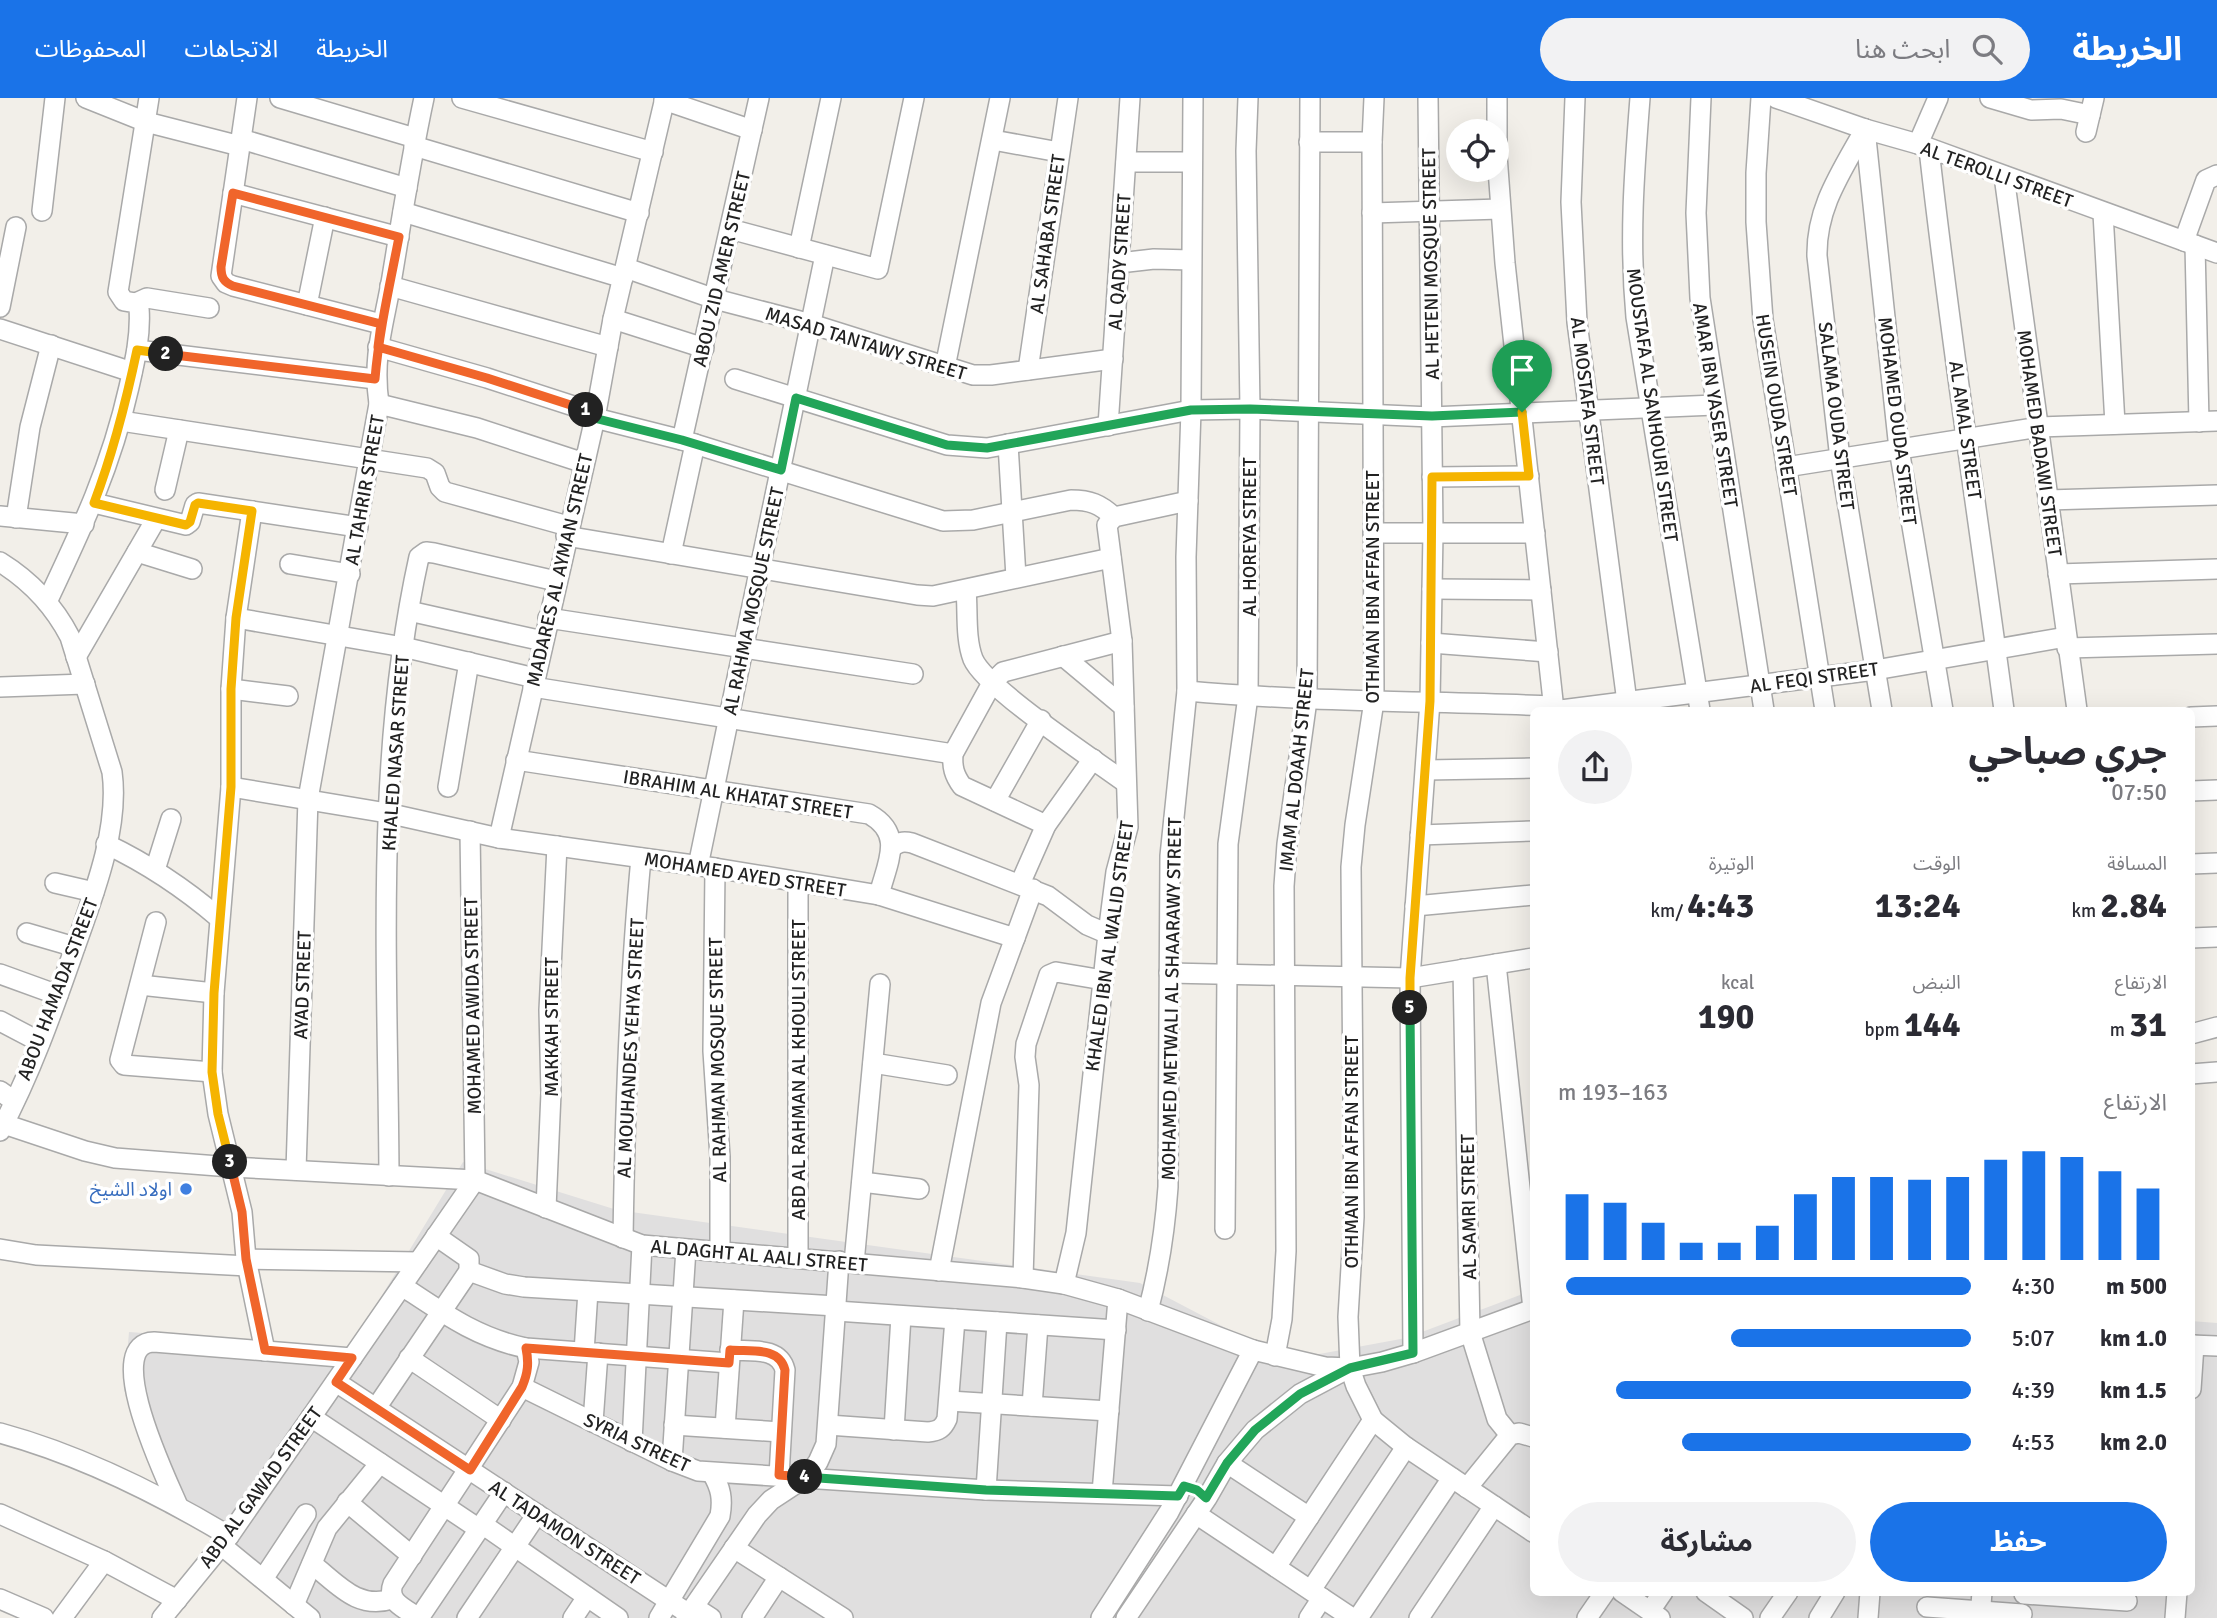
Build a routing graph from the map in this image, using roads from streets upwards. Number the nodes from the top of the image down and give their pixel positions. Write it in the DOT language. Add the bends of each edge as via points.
graph roads {
  1 [pos="55,98"];
  2 [pos="86,98"];
  3 [pos="149,98"];
  4 [pos="247,98"];
  5 [pos="280,98"];
  6 [pos="424,98"];
  7 [pos="462,98"];
  8 [pos="759,98"];
  9 [pos="831,98"];
  10 [pos="914,98"];
  11 [pos="1000,98"];
  12 [pos="1068,98"];
  13 [pos="1130,98"];
  14 [pos="1193,98"];
  15 [pos="1248,98"];
  16 [pos="1310,98"];
  17 [pos="1374,98"];
  18 [pos="1428,98"];
  19 [pos="1497,98"];
  20 [pos="1576,98"];
  21 [pos="1640,98"];
  22 [pos="1701,98"];
  23 [pos="1761,98"];
  24 [pos="1776,98"];
  25 [pos="1938,98"];
  26 [pos="1990,98"];
  27 [pos="665,99"];
  28 [pos="2032,104"];
  29 [pos="2090,115"];
  30 [pos="146,122"];
  31 [pos="752,130"];
  32 [pos="1865,130"];
  33 [pos="993,140"];
  34 [pos="415,142"];
  35 [pos="1309,142"];
  36 [pos="1372,142"];
  37 [pos="241,143"];
  38 [pos="1923,147"];
  39 [pos="653,152"];
  40 [pos="1059,152"];
  41 [pos="1126,162"];
  42 [pos="1192,162"];
  43 [pos="2004,176"];
  44 [pos="2217,176"];
  45 [pos="407,188"];
  46 [pos="233,193"];
  47 [pos="1500,209"];
  48 [pos="42,211"];
  49 [pos="1430,211"];
  50 [pos="403,212"];
  51 [pos="639,213"];
  52 [pos="1372,213"];
  53 [pos="2103,213"];
  54 [pos="325,217"];
  55 [pos="16,227"];
  56 [pos="730,229"];
  57 [pos="399,237"];
  58 [pos="2190,243"];
  59 [pos="799,248"];
  60 [pos="2217,253"];
  61 [pos="825,255"];
  62 [pos="1191,260"];
  63 [pos="1119,263"];
  64 [pos="625,273"];
  65 [pos="390,286"];
  66 [pos="715,299"];
  67 [pos="135,303"];
  68 [pos="307,305"];
  69 [pos="0,307"];
  70 [pos="209,308"];
  71 [pos="613,319"];
  72 [pos="381,324"];
  73 [pos="811,324"];
  74 [pos="0,329"];
  75 [pos="51,345"];
  76 [pos="608,346"];
  77 [pos="378,347"];
  78 [pos="704,348"];
  79 [pos="137,350"];
  80 [pos="1113,359"];
  81 [pos="945,367"];
  82 [pos="1028,370"];
  83 [pos="132,372"];
  84 [pos="375,379"];
  85 [pos="735,379"];
  86 [pos="796,398"];
  87 [pos="379,404"];
  88 [pos="1715,405"];
  89 [pos="1651,408"];
  90 [pos="1250,409"];
  91 [pos="1191,410"];
  92 [pos="1588,410"];
  93 [pos="1308,412"];
  94 [pos="1522,412"];
  95 [pos="1373,414"];
  96 [pos="595,415"];
  97 [pos="1432,416"];
  98 [pos="121,421"];
  99 [pos="2208,421"];
  100 [pos="2115,424"];
  101 [pos="1108,426"];
  102 [pos="2039,427"];
  103 [pos="178,430"];
  104 [pos="1968,438"];
  105 [pos="689,442"];
  106 [pos="1008,444"];
  107 [pos="1899,449"];
  108 [pos="1840,458"];
  109 [pos="369,460"];
  110 [pos="584,463"];
  111 [pos="1786,467"];
  112 [pos="781,470"];
  113 [pos="1529,476"];
  114 [pos="1432,477"];
  115 [pos="165,490"];
  116 [pos="2217,495"];
  117 [pos="2048,500"];
  118 [pos="1188,501"];
  119 [pos="94,503"];
  120 [pos="252,511"];
  121 [pos="1012,512"];
  122 [pos="8,517"];
  123 [pos="1114,517"];
  124 [pos="156,519"];
  125 [pos="84,524"];
  126 [pos="358,527"];
  127 [pos="567,531"];
  128 [pos="1373,533"];
  129 [pos="1433,533"];
  130 [pos="1535,533"];
  131 [pos="137,552"];
  132 [pos="671,554"];
  133 [pos="1111,558"];
  134 [pos="0,562"];
  135 [pos="290,564"];
  136 [pos="761,567"];
  137 [pos="192,569"];
  138 [pos="2217,569"];
  139 [pos="350,574"];
  140 [pos="2058,574"];
  141 [pos="1016,577"];
  142 [pos="556,581"];
  143 [pos="1432,589"];
  144 [pos="966,590"];
  145 [pos="1542,590"];
  146 [pos="47,602"];
  147 [pos="409,611"];
  148 [pos="236,618"];
  149 [pos="548,618"];
  150 [pos="339,636"];
  151 [pos="543,640"];
  152 [pos="1122,641"];
  153 [pos="1431,643"];
  154 [pos="2067,643"];
  155 [pos="2217,644"];
  156 [pos="403,647"];
  157 [pos="745,647"];
  158 [pos="1996,648"];
  159 [pos="1548,652"];
  160 [pos="1063,656"];
  161 [pos="76,657"];
  162 [pos="1934,659"];
  163 [pos="468,662"];
  164 [pos="1875,670"];
  165 [pos="913,674"];
  166 [pos="1820,677"];
  167 [pos="534,682"];
  168 [pos="992,683"];
  169 [pos="85,684"];
  170 [pos="1760,685"];
  171 [pos="0,687"];
  172 [pos="231,689"];
  173 [pos="1187,691"];
  174 [pos="288,696"];
  175 [pos="1248,696"];
  176 [pos="1307,700"];
  177 [pos="1374,701"];
  178 [pos="1430,701"];
  179 [pos="1698,702"];
  180 [pos="1636,704"];
  181 [pos="1124,706"];
  182 [pos="1530,707"];
  183 [pos="1556,707"];
  184 [pos="1605,707"];
  185 [pos="1764,707"];
  186 [pos="1825,707"];
  187 [pos="1881,707"];
  188 [pos="1942,707"];
  189 [pos="2004,707"];
  190 [pos="2077,707"];
  191 [pos="2217,716"];
  192 [pos="2195,717"];
  193 [pos="729,719"];
  194 [pos="1041,720"];
  195 [pos="953,754"];
  196 [pos="1093,759"];
  197 [pos="516,760"];
  198 [pos="1530,768"];
  199 [pos="1426,770"];
  200 [pos="1126,783"];
  201 [pos="231,787"];
  202 [pos="449,787"];
  203 [pos="2217,790"];
  204 [pos="714,791"];
  205 [pos="2195,791"];
  206 [pos="308,799"];
  207 [pos="995,801"];
  208 [pos="387,813"];
  209 [pos="171,819"];
  210 [pos="1046,825"];
  211 [pos="470,831"];
  212 [pos="1530,831"];
  213 [pos="1420,835"];
  214 [pos="499,838"];
  215 [pos="106,844"];
  216 [pos="557,846"];
  217 [pos="891,848"];
  218 [pos="641,858"];
  219 [pos="2217,863"];
  220 [pos="2195,864"];
  221 [pos="706,867"];
  222 [pos="155,870"];
  223 [pos="798,882"];
  224 [pos="55,883"];
  225 [pos="1026,886"];
  226 [pos="94,892"];
  227 [pos="879,895"];
  228 [pos="1530,895"];
  229 [pos="1415,906"];
  230 [pos="219,918"];
  231 [pos="156,922"];
  232 [pos="27,933"];
  233 [pos="1108,934"];
  234 [pos="2217,937"];
  235 [pos="1015,938"];
  236 [pos="2195,938"];
  237 [pos="75,947"];
  238 [pos="1530,958"];
  239 [pos="1496,964"];
  240 [pos="1462,969"];
  241 [pos="1169,973"];
  242 [pos="0,974"];
  243 [pos="1226,975"];
  244 [pos="1283,977"];
  245 [pos="1410,978"];
  246 [pos="1350,979"];
  247 [pos="1102,980"];
  248 [pos="880,984"];
  249 [pos="140,985"];
  250 [pos="214,993"];
  251 [pos="58,996"];
  252 [pos="0,1021"];
  253 [pos="2217,1027"];
  254 [pos="2195,1033"];
  255 [pos="40,1042"];
  256 [pos="873,1063"];
  257 [pos="212,1072"];
  258 [pos="2217,1072"];
  259 [pos="2195,1074"];
  260 [pos="947,1075"];
  261 [pos="7,1096"];
  262 [pos="2,1127"];
  263 [pos="231,1167"];
  264 [pos="296,1170"];
  265 [pos="389,1176"];
  266 [pos="475,1180"];
  267 [pos="862,1182"];
  268 [pos="919,1189"];
  269 [pos="546,1208"];
  270 [pos="1225,1229"];
  271 [pos="436,1236"];
  272 [pos="623,1238"];
  273 [pos="642,1245"];
  274 [pos="0,1249"];
  275 [pos="686,1250"];
  276 [pos="720,1252"];
  277 [pos="798,1258"];
  278 [pos="418,1262"];
  279 [pos="847,1262"];
  280 [pos="247,1263"];
  281 [pos="939,1270"];
  282 [pos="469,1271"];
  283 [pos="1023,1278"];
  284 [pos="1530,1281"];
  285 [pos="1065,1284"];
  286 [pos="402,1286"];
  287 [pos="588,1291"];
  288 [pos="640,1294"];
  289 [pos="683,1297"];
  290 [pos="1118,1299"];
  291 [pos="733,1300"];
  292 [pos="836,1308"];
  293 [pos="1530,1310"];
  294 [pos="441,1311"];
  295 [pos="1148,1311"];
  296 [pos="901,1315"];
  297 [pos="955,1319"];
  298 [pos="997,1322"];
  299 [pos="1038,1325"];
  300 [pos="1116,1330"];
  301 [pos="1470,1332"];
  302 [pos="2195,1345"];
  303 [pos="2217,1346"];
  304 [pos="526,1348"];
  305 [pos="265,1350"];
  306 [pos="1253,1350"];
  307 [pos="591,1353"];
  308 [pos="1413,1353"];
  309 [pos="637,1356"];
  310 [pos="1275,1356"];
  311 [pos="730,1357"];
  312 [pos="352,1358"];
  313 [pos="409,1359"];
  314 [pos="679,1359"];
  315 [pos="1350,1368"];
  316 [pos="336,1382"];
  317 [pos="522,1387"];
  318 [pos="948,1401"];
  319 [pos="991,1403"];
  320 [pos="1032,1406"];
  321 [pos="376,1408"];
  322 [pos="1109,1411"];
  323 [pos="311,1417"];
  324 [pos="501,1420"];
  325 [pos="1373,1420"];
  326 [pos="593,1422"];
  327 [pos="674,1425"];
  328 [pos="828,1425"];
  329 [pos="724,1428"];
  330 [pos="894,1430"];
  331 [pos="781,1432"];
  332 [pos="1510,1435"];
  333 [pos="1,1436"];
  334 [pos="1530,1436"];
  335 [pos="632,1442"];
  336 [pos="1406,1447"];
  337 [pos="672,1461"];
  338 [pos="380,1463"];
  339 [pos="1227,1463"];
  340 [pos="470,1470"];
  341 [pos="712,1473"];
  342 [pos="779,1475"];
  343 [pos="806,1477"];
  344 [pos="1460,1483"];
  345 [pos="986,1490"];
  346 [pos="504,1492"];
  347 [pos="1102,1493"];
  348 [pos="1177,1498"];
  349 [pos="347,1502"];
  350 [pos="178,1506"];
  351 [pos="445,1506"];
  352 [pos="1494,1506"];
  353 [pos="1197,1512"];
  354 [pos="0,1514"];
  355 [pos="306,1514"];
  356 [pos="537,1514"];
  357 [pos="1309,1517"];
  358 [pos="480,1526"];
  359 [pos="1530,1530"];
  360 [pos="225,1540"];
  361 [pos="515,1546"];
  362 [pos="733,1548"];
  363 [pos="412,1556"];
  364 [pos="104,1560"];
  365 [pos="312,1564"];
  366 [pos="1276,1567"];
  367 [pos="779,1577"];
  368 [pos="262,1579"];
  369 [pos="1316,1594"];
  370 [pos="1602,1596"];
  371 [pos="1627,1596"];
  372 [pos="1660,1596"];
  373 [pos="1717,1596"];
  374 [pos="1785,1596"];
  375 [pos="1833,1596"];
  376 [pos="1870,1596"];
  377 [pos="2024,1596"];
  378 [pos="2052,1596"];
  379 [pos="2177,1596"];
  380 [pos="587,1597"];
  381 [pos="0,1599"];
  382 [pos="393,1599"];
  383 [pos="177,1600"];
  384 [pos="670,1601"];
  385 [pos="2127,1604"];
  386 [pos="294,1605"];
  387 [pos="1927,1606"];
  388 [pos="1981,1607"];
  389 [pos="690,1613"];
  390 [pos="1649,1614"];
  391 [pos="2022,1616"];
  392 [pos="755,1617"];
  393 [pos="44,1618"];
  394 [pos="62,1618"];
  395 [pos="162,1618"];
  396 [pos="310,1618"];
  397 [pos="419,1618"];
  398 [pos="467,1618"];
  399 [pos="573,1618"];
  400 [pos="618,1618"];
  401 [pos="659,1618"];
  402 [pos="711,1618"];
  403 [pos="843,1618"];
  404 [pos="1101,1618"];
  405 [pos="1126,1618"];
  406 [pos="1309,1618"];
  407 [pos="1352,1618"];
  408 [pos="1358,1618"];
  409 [pos="1419,1618"];
  410 [pos="1587,1618"];
  411 [pos="1743,1618"];
  412 [pos="1770,1618"];
  413 [pos="1819,1618"];
  414 [pos="1868,1618"];
  415 [pos="2175,1618"];
  1 -- 48 [label="street"];
  2 -- 30 [label="street"];
  3 -- 30 [label="street"];
  4 -- 37 [label="street"];
  5 -- 34 [label="street"];
  6 -- 34 [label="street, AL TAHRIR STREET"];
  7 -- 39 [label="street"];
  8 -- 31 [label="street, ABOU ZID AMER STREET"];
  9 -- 59 [label="street"];
  10 -- 61 [label="street" via="878,269"];
  11 -- 33 [label="street"];
  12 -- 40 [label="street, AL SAHABA STREET"];
  13 -- 41 [label="street, AL QADY STREET"];
  14 -- 42 [label="street, MOHAMED METWALI AL SHAARAWY STREET"];
  15 -- 90 [label="street, AL HOREYA STREET"];
  16 -- 35 [label="street, IMAM AL DOAAH STREET"];
  17 -- 36 [label="street, OTHMAN IBN AFFAN STREET"];
  18 -- 49 [label="street, AL HETENI MOSQUE STREET"];
  19 -- 47 [label="street"];
  20 -- 92 [label="street, AL MOSTAFA STREET" via="1572,262"];
  21 -- 89 [label="street, MOUSTAFA AL SANHOURI STREET" via="1632,269"];
  22 -- 88 [label="street, AMAR IBN YASER STREET" via="1697,256"];
  23 -- 111 [label="street, HUSEIN OUDA STREET" via="1756,173 1759,271"];
  24 -- 32 [label="street, AL TEROLLI STREET"];
  25 -- 38 [label="street"];
  26 -- 28 [label="street"];
  27 -- 31 [label="street"];
  27 -- 39 [label="street, MADARES AL AYMAN STREET"];
  28 -- 29 [label="street"];
  30 -- 37 [label="street"];
  30 -- 67 [label="street" via="118,292 124,301"];
  31 -- 56 [label="street, ABOU ZID AMER STREET"];
  32 -- 38 [label="street, AL TEROLLI STREET"];
  32 -- 107 [label="street, MOHAMED OUDA STREET"];
  32 -- 108 [label="street, SALAMA OUDA STREET" via="1826,202 1817,238"];
  33 -- 40 [label="street"];
  33 -- 81 [label="street"];
  34 -- 45 [label="street, AL TAHRIR STREET"];
  34 -- 51 [label="street"];
  35 -- 36 [label="street"];
  35 -- 93 [label="street, IMAM AL DOAAH STREET"];
  36 -- 52 [label="street, OTHMAN IBN AFFAN STREET"];
  37 -- 45 [label="street"];
  37 -- 46 [label="street"];
  38 -- 43 [label="street, AL TEROLLI STREET"];
  38 -- 104 [label="street, AL AMAL STREET"];
  39 -- 51 [label="street, MADARES AL AYMAN STREET"];
  40 -- 82 [label="street, AL SAHABA STREET"];
  41 -- 42 [label="street"];
  41 -- 63 [label="street, AL QADY STREET"];
  42 -- 62 [label="street, MOHAMED METWALI AL SHAARAWY STREET"];
  43 -- 53 [label="street, AL TEROLLI STREET"];
  43 -- 102 [label="street, MOHAMED BADAWI STREET"];
  44 -- 58 [label="street" via="2206,180"];
  45 -- 50 [label="street, AL TAHRIR STREET"];
  46 -- 54 [label="street"];
  46 -- 68 [label="street" via="221,276 226,283"];
  47 -- 49 [label="street"];
  47 -- 94 [label="street"];
  49 -- 52 [label="street"];
  49 -- 97 [label="street, AL HETENI MOSQUE STREET"];
  50 -- 57 [label="street, AL TAHRIR STREET"];
  50 -- 64 [label="street, MASAD TANTAWY STREET"];
  51 -- 64 [label="street, MADARES AL AYMAN STREET"];
  52 -- 95 [label="street, OTHMAN IBN AFFAN STREET"];
  53 -- 58 [label="street, AL TEROLLI STREET"];
  53 -- 100 [label="street"];
  54 -- 57 [label="street"];
  54 -- 68 [label="street"];
  55 -- 69 [label="street"];
  56 -- 59 [label="street"];
  56 -- 66 [label="street, ABOU ZID AMER STREET"];
  57 -- 65 [label="street, AL TAHRIR STREET"];
  58 -- 60 [label="street, AL TEROLLI STREET"];
  58 -- 99 [label="street"];
  59 -- 61 [label="street"];
  61 -- 73 [label="street, AL RAHMA MOSQUE STREET"];
  62 -- 63 [label="street"];
  62 -- 91 [label="street, MOHAMED METWALI AL SHAARAWY STREET"];
  63 -- 80 [label="street, AL QADY STREET"];
  64 -- 66 [label="street, MASAD TANTAWY STREET"];
  64 -- 71 [label="street, MADARES AL AYMAN STREET"];
  65 -- 72 [label="street, AL TAHRIR STREET"];
  65 -- 76 [label="street"];
  66 -- 73 [label="street, MASAD TANTAWY STREET"];
  66 -- 78 [label="street, ABOU ZID AMER STREET"];
  67 -- 70 [label="street" via="147,298"];
  67 -- 79 [label="street" via="139,313"];
  68 -- 72 [label="street"];
  71 -- 76 [label="street, MADARES AL AYMAN STREET"];
  71 -- 78 [label="street"];
  72 -- 77 [label="street, AL TAHRIR STREET"];
  73 -- 81 [label="street, MASAD TANTAWY STREET"];
  73 -- 86 [label="street, AL RAHMA MOSQUE STREET"];
  74 -- 75 [label="street"];
  75 -- 83 [label="street"];
  75 -- 122 [label="street"];
  76 -- 96 [label="street, MADARES AL AYMAN STREET"];
  77 -- 84 [label="street, AL TAHRIR STREET"];
  77 -- 96 [label="street"];
  78 -- 105 [label="street, ABOU ZID AMER STREET"];
  79 -- 83 [label="street"];
  79 -- 84 [label="street"];
  80 -- 82 [label="street, MASAD TANTAWY STREET"];
  80 -- 101 [label="street, AL QADY STREET"];
  81 -- 82 [label="street, MASAD TANTAWY STREET" via="982,376"];
  83 -- 98 [label="street"];
  84 -- 87 [label="street, AL TAHRIR STREET"];
  85 -- 86 [label="street"];
  86 -- 106 [label="street" via="947,445 974,449"];
  86 -- 112 [label="street, AL RAHMA MOSQUE STREET"];
  87 -- 109 [label="street, AL TAHRIR STREET"];
  87 -- 110 [label="street" via="477,428"];
  88 -- 89 [label="street"];
  88 -- 170 [label="street, AMAR IBN YASER STREET"];
  89 -- 92 [label="street"];
  89 -- 179 [label="street, MOUSTAFA AL SANHOURI STREET"];
  90 -- 91 [label="street"];
  90 -- 93 [label="street"];
  90 -- 175 [label="street, AL HOREYA STREET"];
  91 -- 101 [label="street"];
  91 -- 118 [label="street, MOHAMED METWALI AL SHAARAWY STREET"];
  92 -- 94 [label="street"];
  92 -- 180 [label="street, AL MOSTAFA STREET"];
  93 -- 95 [label="street"];
  93 -- 176 [label="street, IMAM AL DOAAH STREET"];
  94 -- 97 [label="street"];
  94 -- 113 [label="street"];
  95 -- 97 [label="street"];
  95 -- 128 [label="street, OTHMAN IBN AFFAN STREET"];
  96 -- 105 [label="street"];
  96 -- 110 [label="street, MADARES AL AYMAN STREET"];
  97 -- 114 [label="street, AL HETENI MOSQUE STREET"];
  98 -- 103 [label="street"];
  98 -- 119 [label="street"];
  99 -- 100 [label="street"];
  100 -- 102 [label="street"];
  101 -- 106 [label="street"];
  102 -- 104 [label="street"];
  102 -- 117 [label="street, MOHAMED BADAWI STREET"];
  103 -- 109 [label="street"];
  103 -- 115 [label="street"];
  104 -- 107 [label="street"];
  104 -- 158 [label="street, AL AMAL STREET"];
  105 -- 112 [label="street"];
  105 -- 132 [label="street, ABOU ZID AMER STREET"];
  106 -- 121 [label="street"];
  107 -- 108 [label="street"];
  107 -- 162 [label="street, MOHAMED OUDA STREET"];
  108 -- 111 [label="street"];
  108 -- 164 [label="street, SALAMA OUDA STREET"];
  109 -- 126 [label="street, AL TAHRIR STREET"];
  109 -- 127 [label="street" via="431,470 440,487 451,495"];
  110 -- 127 [label="street, MADARES AL AYMAN STREET"];
  111 -- 166 [label="street, HUSEIN OUDA STREET"];
  112 -- 121 [label="street" via="943,521"];
  112 -- 136 [label="street, AL RAHMA MOSQUE STREET"];
  113 -- 114 [label="street"];
  113 -- 130 [label="street"];
  114 -- 129 [label="street, AL HETENI MOSQUE STREET"];
  116 -- 117 [label="street"];
  117 -- 140 [label="street, MOHAMED BADAWI STREET"];
  118 -- 123 [label="street"];
  118 -- 173 [label="street, MOHAMED METWALI AL SHAARAWY STREET"];
  119 -- 124 [label="street"];
  119 -- 125 [label="street"];
  120 -- 124 [label="street" via="198,503 186,525"];
  120 -- 126 [label="street"];
  120 -- 148 [label="street"];
  121 -- 123 [label="street" via="1087,500"];
  121 -- 141 [label="street"];
  122 -- 125 [label="street"];
  123 -- 133 [label="street, KHALED IBN AL WALID STREET" via="1107,525"];
  124 -- 131 [label="street"];
  125 -- 146 [label="street"];
  126 -- 139 [label="street, AL TAHRIR STREET"];
  127 -- 132 [label="street"];
  127 -- 142 [label="street, MADARES AL AYMAN STREET"];
  128 -- 129 [label="street"];
  128 -- 177 [label="street, OTHMAN IBN AFFAN STREET"];
  129 -- 130 [label="street"];
  129 -- 143 [label="street, AL HETENI MOSQUE STREET"];
  130 -- 145 [label="street"];
  131 -- 137 [label="street"];
  131 -- 161 [label="street"];
  132 -- 136 [label="street"];
  133 -- 141 [label="street"];
  133 -- 152 [label="street, KHALED IBN AL WALID STREET"];
  134 -- 146 [label="street, ABOU HAMADA STREET"];
  135 -- 139 [label="street"];
  136 -- 144 [label="street" via="917,595"];
  136 -- 157 [label="street, AL RAHMA MOSQUE STREET"];
  138 -- 140 [label="street"];
  139 -- 150 [label="street, AL TAHRIR STREET"];
  140 -- 154 [label="street, MOHAMED BADAWI STREET"];
  141 -- 144 [label="street"];
  142 -- 147 [label="street, KHALED NASAR STREET" via="426,552 419,557"];
  142 -- 149 [label="street, MADARES AL AYMAN STREET"];
  143 -- 145 [label="street"];
  143 -- 153 [label="street, AL HETENI MOSQUE STREET"];
  144 -- 168 [label="street" via="973,658"];
  145 -- 159 [label="street"];
  146 -- 161 [label="street, ABOU HAMADA STREET" via="61,618"];
  147 -- 151 [label="street"];
  147 -- 156 [label="street, KHALED NASAR STREET"];
  148 -- 150 [label="street"];
  148 -- 172 [label="street"];
  149 -- 151 [label="street, MADARES AL AYMAN STREET"];
  149 -- 157 [label="street"];
  150 -- 156 [label="street"];
  150 -- 206 [label="street, AL TAHRIR STREET"];
  151 -- 167 [label="street, MADARES AL AYMAN STREET"];
  152 -- 160 [label="street"];
  152 -- 181 [label="street, KHALED IBN AL WALID STREET"];
  153 -- 159 [label="street"];
  153 -- 178 [label="street, AL HETENI MOSQUE STREET"];
  154 -- 155 [label="street, AL FEQI STREET"];
  154 -- 158 [label="street, AL FEQI STREET"];
  154 -- 190 [label="street, MOHAMED BADAWI STREET"];
  156 -- 163 [label="street"];
  156 -- 208 [label="street, KHALED NASAR STREET"];
  157 -- 165 [label="street"];
  157 -- 193 [label="street, AL RAHMA MOSQUE STREET"];
  158 -- 162 [label="street, AL FEQI STREET"];
  158 -- 189 [label="street, AL AMAL STREET"];
  159 -- 183 [label="street"];
  160 -- 168 [label="street" via="1003,672"];
  160 -- 181 [label="street"];
  161 -- 169 [label="street, ABOU HAMADA STREET"];
  162 -- 164 [label="street, AL FEQI STREET"];
  162 -- 188 [label="street, MOHAMED OUDA STREET"];
  163 -- 167 [label="street"];
  163 -- 202 [label="street"];
  164 -- 166 [label="street, AL FEQI STREET"];
  164 -- 187 [label="street, SALAMA OUDA STREET"];
  166 -- 170 [label="street, AL FEQI STREET"];
  166 -- 186 [label="street, HUSEIN OUDA STREET"];
  167 -- 193 [label="street"];
  167 -- 197 [label="street, MADARES AL AYMAN STREET"];
  168 -- 194 [label="street"];
  168 -- 195 [label="street"];
  169 -- 171 [label="street"];
  169 -- 215 [label="street, ABOU HAMADA STREET" via="114,787"];
  170 -- 179 [label="street, AL FEQI STREET"];
  170 -- 185 [label="street, AMAR IBN YASER STREET"];
  172 -- 174 [label="street"];
  172 -- 201 [label="street"];
  173 -- 175 [label="street, AL FEQI STREET"];
  173 -- 241 [label="street, MOHAMED METWALI AL SHAARAWY STREET" via="1171,833"];
  175 -- 176 [label="street, AL FEQI STREET"];
  175 -- 243 [label="street, AL HOREYA STREET" via="1228,844"];
  176 -- 177 [label="street, AL FEQI STREET"];
  176 -- 244 [label="street, IMAM AL DOAAH STREET" via="1287,844"];
  177 -- 178 [label="street, AL FEQI STREET"];
  177 -- 246 [label="street, OTHMAN IBN AFFAN STREET" via="1351,867"];
  178 -- 182 [label="street, AL FEQI STREET"];
  178 -- 199 [label="street, AL HETENI MOSQUE STREET"];
  179 -- 180 [label="street, AL FEQI STREET"];
  180 -- 184 [label="street, AL FEQI STREET"];
  181 -- 200 [label="street, KHALED IBN AL WALID STREET"];
  191 -- 192 [label="street"];
  193 -- 195 [label="street"];
  193 -- 204 [label="street, AL RAHMA MOSQUE STREET"];
  194 -- 196 [label="street"];
  194 -- 207 [label="street"];
  195 -- 207 [label="street" via="962,786"];
  196 -- 200 [label="street"];
  196 -- 210 [label="street"];
  197 -- 204 [label="street, IBRAHIM AL KHATAT STREET"];
  197 -- 214 [label="street, MADARES AL AYMAN STREET"];
  198 -- 199 [label="street"];
  199 -- 213 [label="street, AL HETENI MOSQUE STREET"];
  200 -- 233 [label="street, KHALED IBN AL WALID STREET" via="1128,827 1116,872"];
  201 -- 206 [label="street, MOHAMED AYED STREET"];
  201 -- 230 [label="street"];
  203 -- 205 [label="street"];
  204 -- 217 [label="street, IBRAHIM AL KHATAT STREET" via="869,814 882,821 890,833"];
  204 -- 221 [label="street, AL RAHMA MOSQUE STREET"];
  206 -- 208 [label="street, MOHAMED AYED STREET"];
  206 -- 264 [label="street, AYAD STREET"];
  207 -- 210 [label="street"];
  208 -- 211 [label="street, MOHAMED AYED STREET"];
  208 -- 265 [label="street, KHALED NASAR STREET"];
  209 -- 222 [label="street"];
  210 -- 225 [label="street"];
  211 -- 214 [label="street, MOHAMED AYED STREET"];
  211 -- 266 [label="street, MOHAMED AWIDA STREET"];
  212 -- 213 [label="street"];
  213 -- 229 [label="street, AL HETENI MOSQUE STREET"];
  214 -- 216 [label="street, MOHAMED AYED STREET"];
  215 -- 222 [label="street"];
  215 -- 226 [label="street, ABOU HAMADA STREET"];
  216 -- 218 [label="street, MOHAMED AYED STREET"];
  216 -- 269 [label="street, MAKKAH STREET"];
  217 -- 225 [label="street" via="905,841"];
  217 -- 227 [label="street"];
  218 -- 221 [label="street, MOHAMED AYED STREET"];
  218 -- 272 [label="street, AL MOUHANDES YEHYA STREET" via="630,995"];
  219 -- 220 [label="street"];
  221 -- 223 [label="street, MOHAMED AYED STREET"];
  221 -- 276 [label="street, AL RAHMAN MOSQUE STREET"];
  222 -- 230 [label="street"];
  223 -- 227 [label="street, MOHAMED AYED STREET"];
  223 -- 277 [label="street, ABD AL RAHMAN AL KHOULI STREET"];
  224 -- 226 [label="street"];
  225 -- 233 [label="street"];
  225 -- 235 [label="street"];
  226 -- 237 [label="street, ABOU HAMADA STREET"];
  227 -- 235 [label="street, MOHAMED AYED STREET"];
  228 -- 229 [label="street"];
  229 -- 245 [label="street, AL HETENI MOSQUE STREET"];
  230 -- 250 [label="street"];
  231 -- 249 [label="street"];
  232 -- 237 [label="street"];
  233 -- 247 [label="street, KHALED IBN AL WALID STREET"];
  234 -- 236 [label="street"];
  235 -- 281 [label="street" via="991,1003"];
  237 -- 251 [label="street, ABOU HAMADA STREET"];
  238 -- 239 [label="street"];
  239 -- 240 [label="street"];
  239 -- 284 [label="street"];
  240 -- 245 [label="street"];
  240 -- 301 [label="street, AL SAMRI STREET"];
  241 -- 243 [label="street"];
  241 -- 295 [label="street, MOHAMED METWALI AL SHAARAWY STREET" via="1168,1187 1159,1271"];
  242 -- 251 [label="street"];
  243 -- 244 [label="street"];
  243 -- 270 [label="street, AL HOREYA STREET"];
  244 -- 246 [label="street"];
  244 -- 310 [label="street, IMAM AL DOAAH STREET" via="1285,1289"];
  245 -- 246 [label="street"];
  245 -- 308 [label="street, AL HETENI MOSQUE STREET"];
  246 -- 315 [label="street, OTHMAN IBN AFFAN STREET" via="1354,1217"];
  247 -- 283 [label="street" via="1056,972 1049,975 1029,1031"];
  247 -- 285 [label="street, KHALED IBN AL WALID STREET" via="1076,1233"];
  248 -- 256 [label="street"];
  249 -- 250 [label="street"];
  249 -- 257 [label="street" via="121,1063"];
  250 -- 257 [label="street"];
  251 -- 255 [label="street, ABOU HAMADA STREET"];
  252 -- 255 [label="street"];
  253 -- 254 [label="street"];
  255 -- 261 [label="street, ABOU HAMADA STREET"];
  256 -- 260 [label="street"];
  256 -- 267 [label="street"];
  257 -- 263 [label="street"];
  258 -- 259 [label="street"];
  261 -- 262 [label="street, ABOU HAMADA STREET"];
  262 -- 263 [label="street, AL DAGHT AL AALI STREET" via="100,1155"];
  263 -- 264 [label="street, AL DAGHT AL AALI STREET"];
  263 -- 280 [label="street"];
  264 -- 265 [label="street, AL DAGHT AL AALI STREET"];
  265 -- 266 [label="street, AL DAGHT AL AALI STREET"];
  266 -- 269 [label="street, AL DAGHT AL AALI STREET"];
  266 -- 271 [label="street, ABD AL GAWAD STREET"];
  267 -- 268 [label="street"];
  267 -- 279 [label="street"];
  269 -- 272 [label="street, AL DAGHT AL AALI STREET"];
  271 -- 278 [label="street, ABD AL GAWAD STREET"];
  271 -- 282 [label="street" via="469,1259"];
  272 -- 273 [label="street, AL DAGHT AL AALI STREET"];
  273 -- 275 [label="street, AL DAGHT AL AALI STREET"];
  273 -- 288 [label="street"];
  274 -- 280 [label="street" via="36,1255"];
  275 -- 276 [label="street, AL DAGHT AL AALI STREET"];
  275 -- 289 [label="street"];
  276 -- 277 [label="street, AL DAGHT AL AALI STREET"];
  277 -- 279 [label="street, AL DAGHT AL AALI STREET"];
  278 -- 280 [label="street"];
  278 -- 286 [label="street, ABD AL GAWAD STREET"];
  279 -- 281 [label="street, AL DAGHT AL AALI STREET"];
  279 -- 292 [label="street"];
  280 -- 305 [label="street"];
  281 -- 283 [label="street, AL DAGHT AL AALI STREET"];
  282 -- 287 [label="street" via="505,1284"];
  282 -- 294 [label="street"];
  283 -- 285 [label="street, AL DAGHT AL AALI STREET"];
  285 -- 290 [label="street, AL DAGHT AL AALI STREET"];
  286 -- 294 [label="street"];
  286 -- 312 [label="street, ABD AL GAWAD STREET"];
  287 -- 288 [label="street"];
  287 -- 307 [label="street"];
  288 -- 289 [label="street"];
  288 -- 309 [label="street"];
  289 -- 291 [label="street"];
  289 -- 314 [label="street"];
  290 -- 295 [label="street, AL DAGHT AL AALI STREET"];
  290 -- 300 [label="street"];
  291 -- 292 [label="street"];
  291 -- 311 [label="street"];
  292 -- 296 [label="street"];
  292 -- 328 [label="street"];
  293 -- 301 [label="street"];
  294 -- 304 [label="street" via="484,1337"];
  294 -- 313 [label="street"];
  295 -- 306 [label="street, AL DAGHT AL AALI STREET"];
  296 -- 297 [label="street"];
  296 -- 330 [label="street"];
  297 -- 298 [label="street"];
  297 -- 318 [label="street"];
  298 -- 299 [label="street"];
  298 -- 319 [label="street"];
  299 -- 300 [label="street"];
  299 -- 320 [label="street"];
  300 -- 322 [label="street"];
  301 -- 308 [label="street"];
  301 -- 332 [label="street, AL SAMRI STREET" via="1497,1419"];
  302 -- 303 [label="street"];
  304 -- 307 [label="street"];
  304 -- 317 [label="street" via="529,1362"];
  305 -- 312 [label="street"];
  305 -- 350 [label="street" via="147,1342 136,1353 133,1381 141,1412"];
  306 -- 310 [label="street, AL DAGHT AL AALI STREET"];
  306 -- 348 [label="street"];
  307 -- 309 [label="street"];
  307 -- 326 [label="street"];
  308 -- 315 [label="street"];
  309 -- 314 [label="street"];
  309 -- 335 [label="street"];
  310 -- 315 [label="street, AL DAGHT AL AALI STREET"];
  311 -- 314 [label="street"];
  311 -- 329 [label="street"];
  311 -- 331 [label="street" via="771,1353 783,1362"];
  312 -- 316 [label="street, ABD AL GAWAD STREET"];
  313 -- 321 [label="street"];
  313 -- 324 [label="street"];
  314 -- 327 [label="street"];
  315 -- 325 [label="street, OTHMAN IBN AFFAN STREET"];
  315 -- 339 [label="street" via="1273,1413"];
  316 -- 321 [label="street, AL TADAMON STREET"];
  316 -- 323 [label="street, ABD AL GAWAD STREET"];
  317 -- 324 [label="street"];
  317 -- 326 [label="street, SYRIA STREET"];
  318 -- 319 [label="street"];
  318 -- 330 [label="street" via="947,1419 937,1432"];
  319 -- 320 [label="street"];
  319 -- 345 [label="street"];
  320 -- 322 [label="street"];
  321 -- 340 [label="street, AL TADAMON STREET"];
  322 -- 347 [label="street"];
  323 -- 338 [label="street"];
  323 -- 360 [label="street, ABD AL GAWAD STREET"];
  324 -- 340 [label="street"];
  325 -- 336 [label="street"];
  325 -- 357 [label="street"];
  326 -- 335 [label="street, SYRIA STREET"];
  327 -- 329 [label="street"];
  327 -- 337 [label="street"];
  328 -- 330 [label="street"];
  328 -- 343 [label="street" via="826,1444"];
  329 -- 331 [label="street"];
  331 -- 342 [label="street"];
  332 -- 334 [label="street"];
  332 -- 344 [label="street"];
  333 -- 350 [label="street" via="93,1465"];
  335 -- 337 [label="street, SYRIA STREET"];
  336 -- 344 [label="street"];
  336 -- 369 [label="street"];
  337 -- 341 [label="street, SYRIA STREET"];
  338 -- 349 [label="street"];
  338 -- 351 [label="street"];
  339 -- 353 [label="street"];
  339 -- 357 [label="street"];
  340 -- 346 [label="street, AL TADAMON STREET"];
  340 -- 351 [label="street"];
  341 -- 342 [label="street, SYRIA STREET"];
  341 -- 384 [label="street" via="723,1501 720,1516"];
  342 -- 343 [label="street, SYRIA STREET"];
  343 -- 345 [label="street, SYRIA STREET"];
  343 -- 362 [label="street" via="771,1500"];
  344 -- 352 [label="street"];
  344 -- 408 [label="street"];
  345 -- 347 [label="street, SYRIA STREET"];
  346 -- 356 [label="street, AL TADAMON STREET"];
  346 -- 358 [label="street"];
  347 -- 348 [label="street, SYRIA STREET"];
  348 -- 353 [label="street" via="1178,1520"];
  348 -- 353 [label="street" via="1197,1490"];
  348 -- 404 [label="street"];
  349 -- 363 [label="street"];
  349 -- 365 [label="street" via="327,1528"];
  350 -- 360 [label="street"];
  351 -- 358 [label="street"];
  351 -- 363 [label="street"];
  352 -- 359 [label="street"];
  352 -- 409 [label="street"];
  353 -- 366 [label="street"];
  353 -- 405 [label="street"];
  354 -- 364 [label="street"];
  355 -- 368 [label="street"];
  356 -- 361 [label="street"];
  356 -- 384 [label="street, AL TADAMON STREET"];
  357 -- 366 [label="street"];
  358 -- 361 [label="street"];
  358 -- 397 [label="street"];
  360 -- 368 [label="street"];
  360 -- 383 [label="street, ABD AL GAWAD STREET"];
  361 -- 380 [label="street"];
  361 -- 398 [label="street"];
  362 -- 367 [label="street"];
  362 -- 389 [label="street"];
  363 -- 382 [label="street" via="393,1584"];
  364 -- 383 [label="street"];
  364 -- 394 [label="street"];
  365 -- 382 [label="street" via="357,1599 381,1603"];
  365 -- 386 [label="street"];
  366 -- 369 [label="street"];
  367 -- 392 [label="street"];
  367 -- 403 [label="street"];
  368 -- 386 [label="street"];
  369 -- 406 [label="street"];
  369 -- 407 [label="street"];
  370 -- 410 [label="street"];
  371 -- 390 [label="street"];
  372 -- 390 [label="street"];
  373 -- 411 [label="street"];
  374 -- 412 [label="street"];
  375 -- 413 [label="street"];
  376 -- 414 [label="street"];
  377 -- 391 [label="street"];
  378 -- 385 [label="street"];
  379 -- 415 [label="street"];
  380 -- 399 [label="street"];
  380 -- 400 [label="street"];
  381 -- 393 [label="street"];
  382 -- 397 [label="street"];
  383 -- 395 [label="street, ABD AL GAWAD STREET"];
  384 -- 389 [label="street, AL TADAMON STREET"];
  384 -- 401 [label="street"];
  386 -- 396 [label="street"];
  387 -- 388 [label="street"];
  388 -- 391 [label="street"];
  389 -- 402 [label="street, AL TADAMON STREET"];
}
